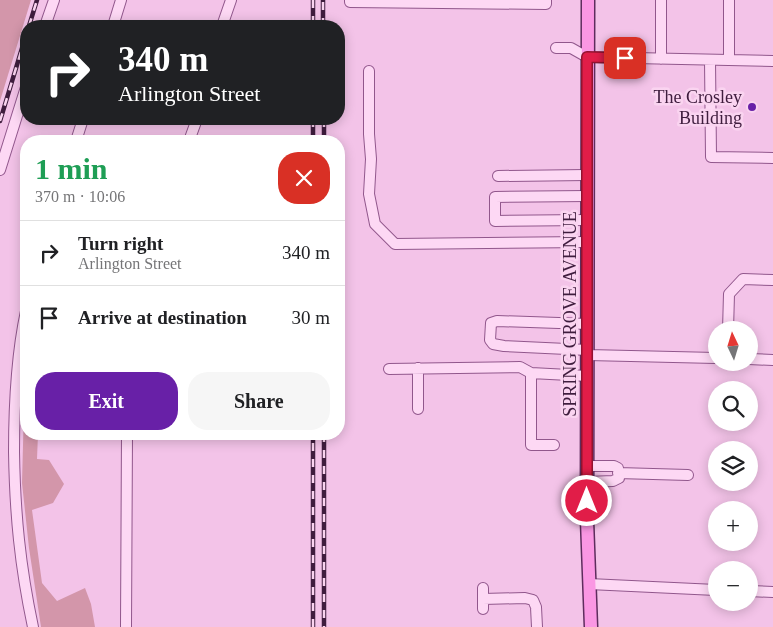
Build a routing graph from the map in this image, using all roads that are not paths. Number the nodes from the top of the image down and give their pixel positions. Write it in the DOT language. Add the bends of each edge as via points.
graph roads {
  1 [pos="54,0"];
  2 [pos="121,0"];
  3 [pos="231,0"];
  4 [pos="546,0"];
  5 [pos="588,0"];
  6 [pos="662,0"];
  7 [pos="729,0"];
  8 [pos="350,1"];
  9 [pos="47,20"];
  10 [pos="115,20"];
  11 [pos="224,20"];
  12 [pos="556,48"];
  13 [pos="587,57"];
  14 [pos="661,59"];
  15 [pos="710,60"];
  16 [pos="729,60"];
  17 [pos="773,61"];
  18 [pos="369,70"];
  19 [pos="20,106"];
  20 [pos="773,158"];
  21 [pos="0,170"];
  22 [pos="586,175"];
  23 [pos="498,176"];
  24 [pos="587,196"];
  25 [pos="587,220"];
  26 [pos="587,242"];
  27 [pos="773,280"];
  28 [pos="728,321"];
  29 [pos="588,324"];
  30 [pos="20,352"];
  31 [pos="588,352"];
  32 [pos="708,358"];
  33 [pos="758,359"];
  34 [pos="773,360"];
  35 [pos="418,368"];
  36 [pos="389,369"];
  37 [pos="531,373"];
  38 [pos="588,376"];
  39 [pos="418,409"];
  40 [pos="127,440"];
  41 [pos="554,445"];
  42 [pos="587,466"];
  43 [pos="618,474"];
  44 [pos="688,475"];
  45 [pos="587,482"];
  46 [pos="589,584"];
  47 [pos="708,590"];
  48 [pos="758,591"];
  49 [pos="773,592"];
  50 [pos="483,599"];
  51 [pos="33,627"];
  52 [pos="126,627"];
  53 [pos="537,627"];
  54 [pos="592,627"];
  1 -- 9 [label="street"];
  2 -- 10 [label="street"];
  3 -- 11 [label="street"];
  4 -- 8 [label="street" via="546,4"];
  5 -- 13 [label="main road, SPRING GROVE AVENUE"];
  6 -- 14 [label="street"];
  7 -- 16 [label="street"];
  12 -- 13 [label="street" via="571,48"];
  13 -- 14 [label="street"];
  13 -- 22 [label="main road, SPRING GROVE AVENUE"];
  14 -- 15 [label="street"];
  15 -- 16 [label="street"];
  15 -- 20 [label="street" via="711,157"];
  16 -- 17 [label="street"];
  18 -- 26 [label="street" via="369,194 375,224 395,244"];
  19 -- 21 [label="street"];
  22 -- 23 [label="street"];
  22 -- 24 [label="main road, SPRING GROVE AVENUE"];
  24 -- 25 [label="main road, SPRING GROVE AVENUE"];
  24 -- 25 [label="street" via="495,197 495,221"];
  25 -- 26 [label="main road, SPRING GROVE AVENUE"];
  26 -- 29 [label="main road, SPRING GROVE AVENUE"];
  27 -- 28 [label="street" via="743,279 729,294"];
  29 -- 31 [label="main road, SPRING GROVE AVENUE"];
  29 -- 31 [label="street" via="497,321 491,323 490,340 504,346"];
  30 -- 51 [label="street" via="14,421 15,487 23,584"];
  31 -- 32 [label="street"];
  31 -- 38 [label="main road, SPRING GROVE AVENUE"];
  33 -- 34 [label="street"];
  35 -- 36 [label="street"];
  35 -- 37 [label="street" via="520,367"];
  35 -- 39 [label="street"];
  37 -- 38 [label="street"];
  37 -- 41 [label="street" via="531,445"];
  38 -- 42 [label="main road, SPRING GROVE AVENUE"];
  40 -- 52 [label="street"];
  42 -- 43 [label="street" via="614,466 618,468"];
  42 -- 45 [label="main road, SPRING GROVE AVENUE"];
  43 -- 44 [label="street"];
  43 -- 45 [label="street" via="619,478 614,481"];
  45 -- 46 [label="main road, SPRING GROVE AVENUE"];
  46 -- 47 [label="street"];
  46 -- 54 [label="main road, SPRING GROVE AVENUE"];
  48 -- 49 [label="street"];
  50 -- 53 [label="street" via="533,600"];
}
